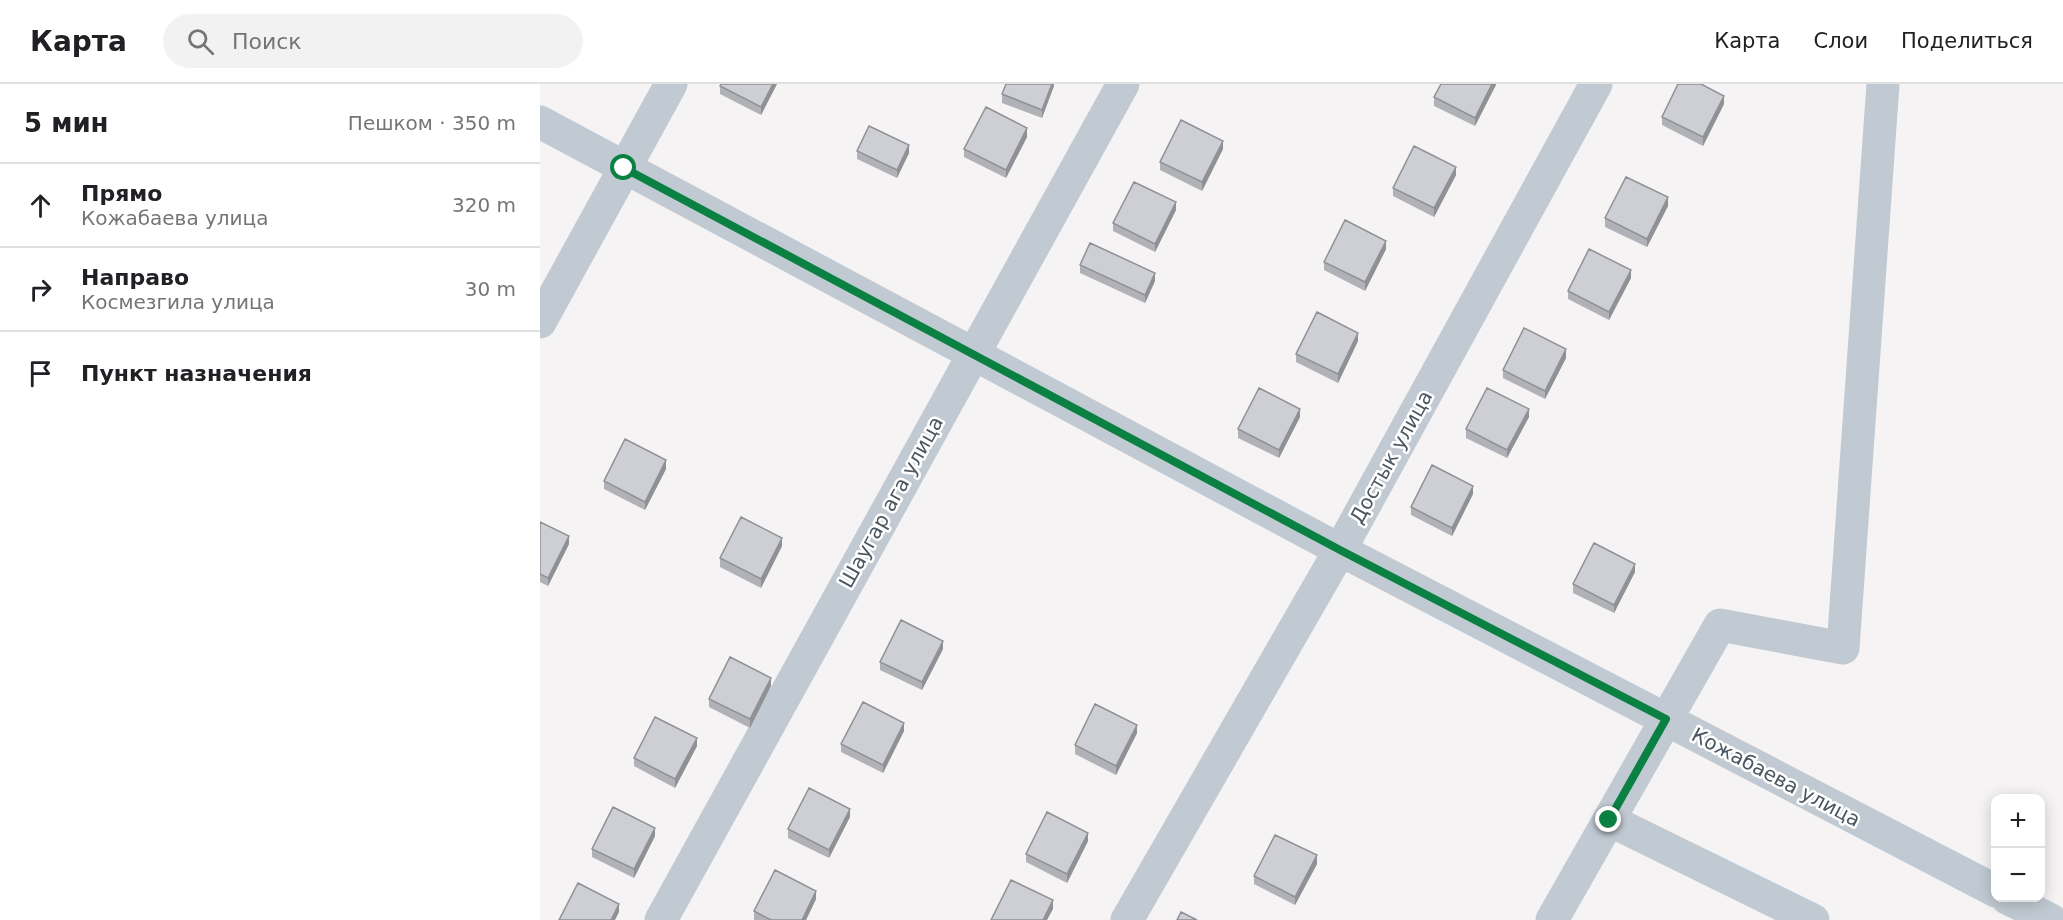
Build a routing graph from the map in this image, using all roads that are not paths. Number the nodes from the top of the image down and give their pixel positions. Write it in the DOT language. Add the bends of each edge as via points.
graph roads {
  1 [pos="671,84"];
  2 [pos="1123,84"];
  3 [pos="1596,84"];
  4 [pos="1883,84"];
  5 [pos="540,122"];
  6 [pos="624,168"];
  7 [pos="540,322"];
  8 [pos="973,353"];
  9 [pos="1340,550"];
  10 [pos="1666,719"];
  11 [pos="1609,820"];
  12 [pos="1991,889"];
  13 [pos="2017,902"];
  14 [pos="661,920"];
  15 [pos="1127,920"];
  16 [pos="1552,920"];
  17 [pos="1813,920"];
  18 [pos="2051,920"];
  1 -- 6 [label="street"];
  2 -- 8 [label="street, Шаугар ага улица"];
  3 -- 9 [label="street, Достык улица"];
  4 -- 10 [label="street" via="1843,648 1720,625"];
  5 -- 6 [label="street, Кожабаева улица"];
  6 -- 7 [label="street"];
  6 -- 8 [label="street, Кожабаева улица"];
  8 -- 9 [label="street, Кожабаева улица"];
  8 -- 14 [label="street, Шаугар ага улица"];
  9 -- 10 [label="street, Кожабаева улица"];
  9 -- 15 [label="street, Достык улица"];
  10 -- 11 [label="street"];
  10 -- 12 [label="street, Кожабаева улица"];
  11 -- 16 [label="street"];
  11 -- 17 [label="street"];
  13 -- 18 [label="street"];
}
